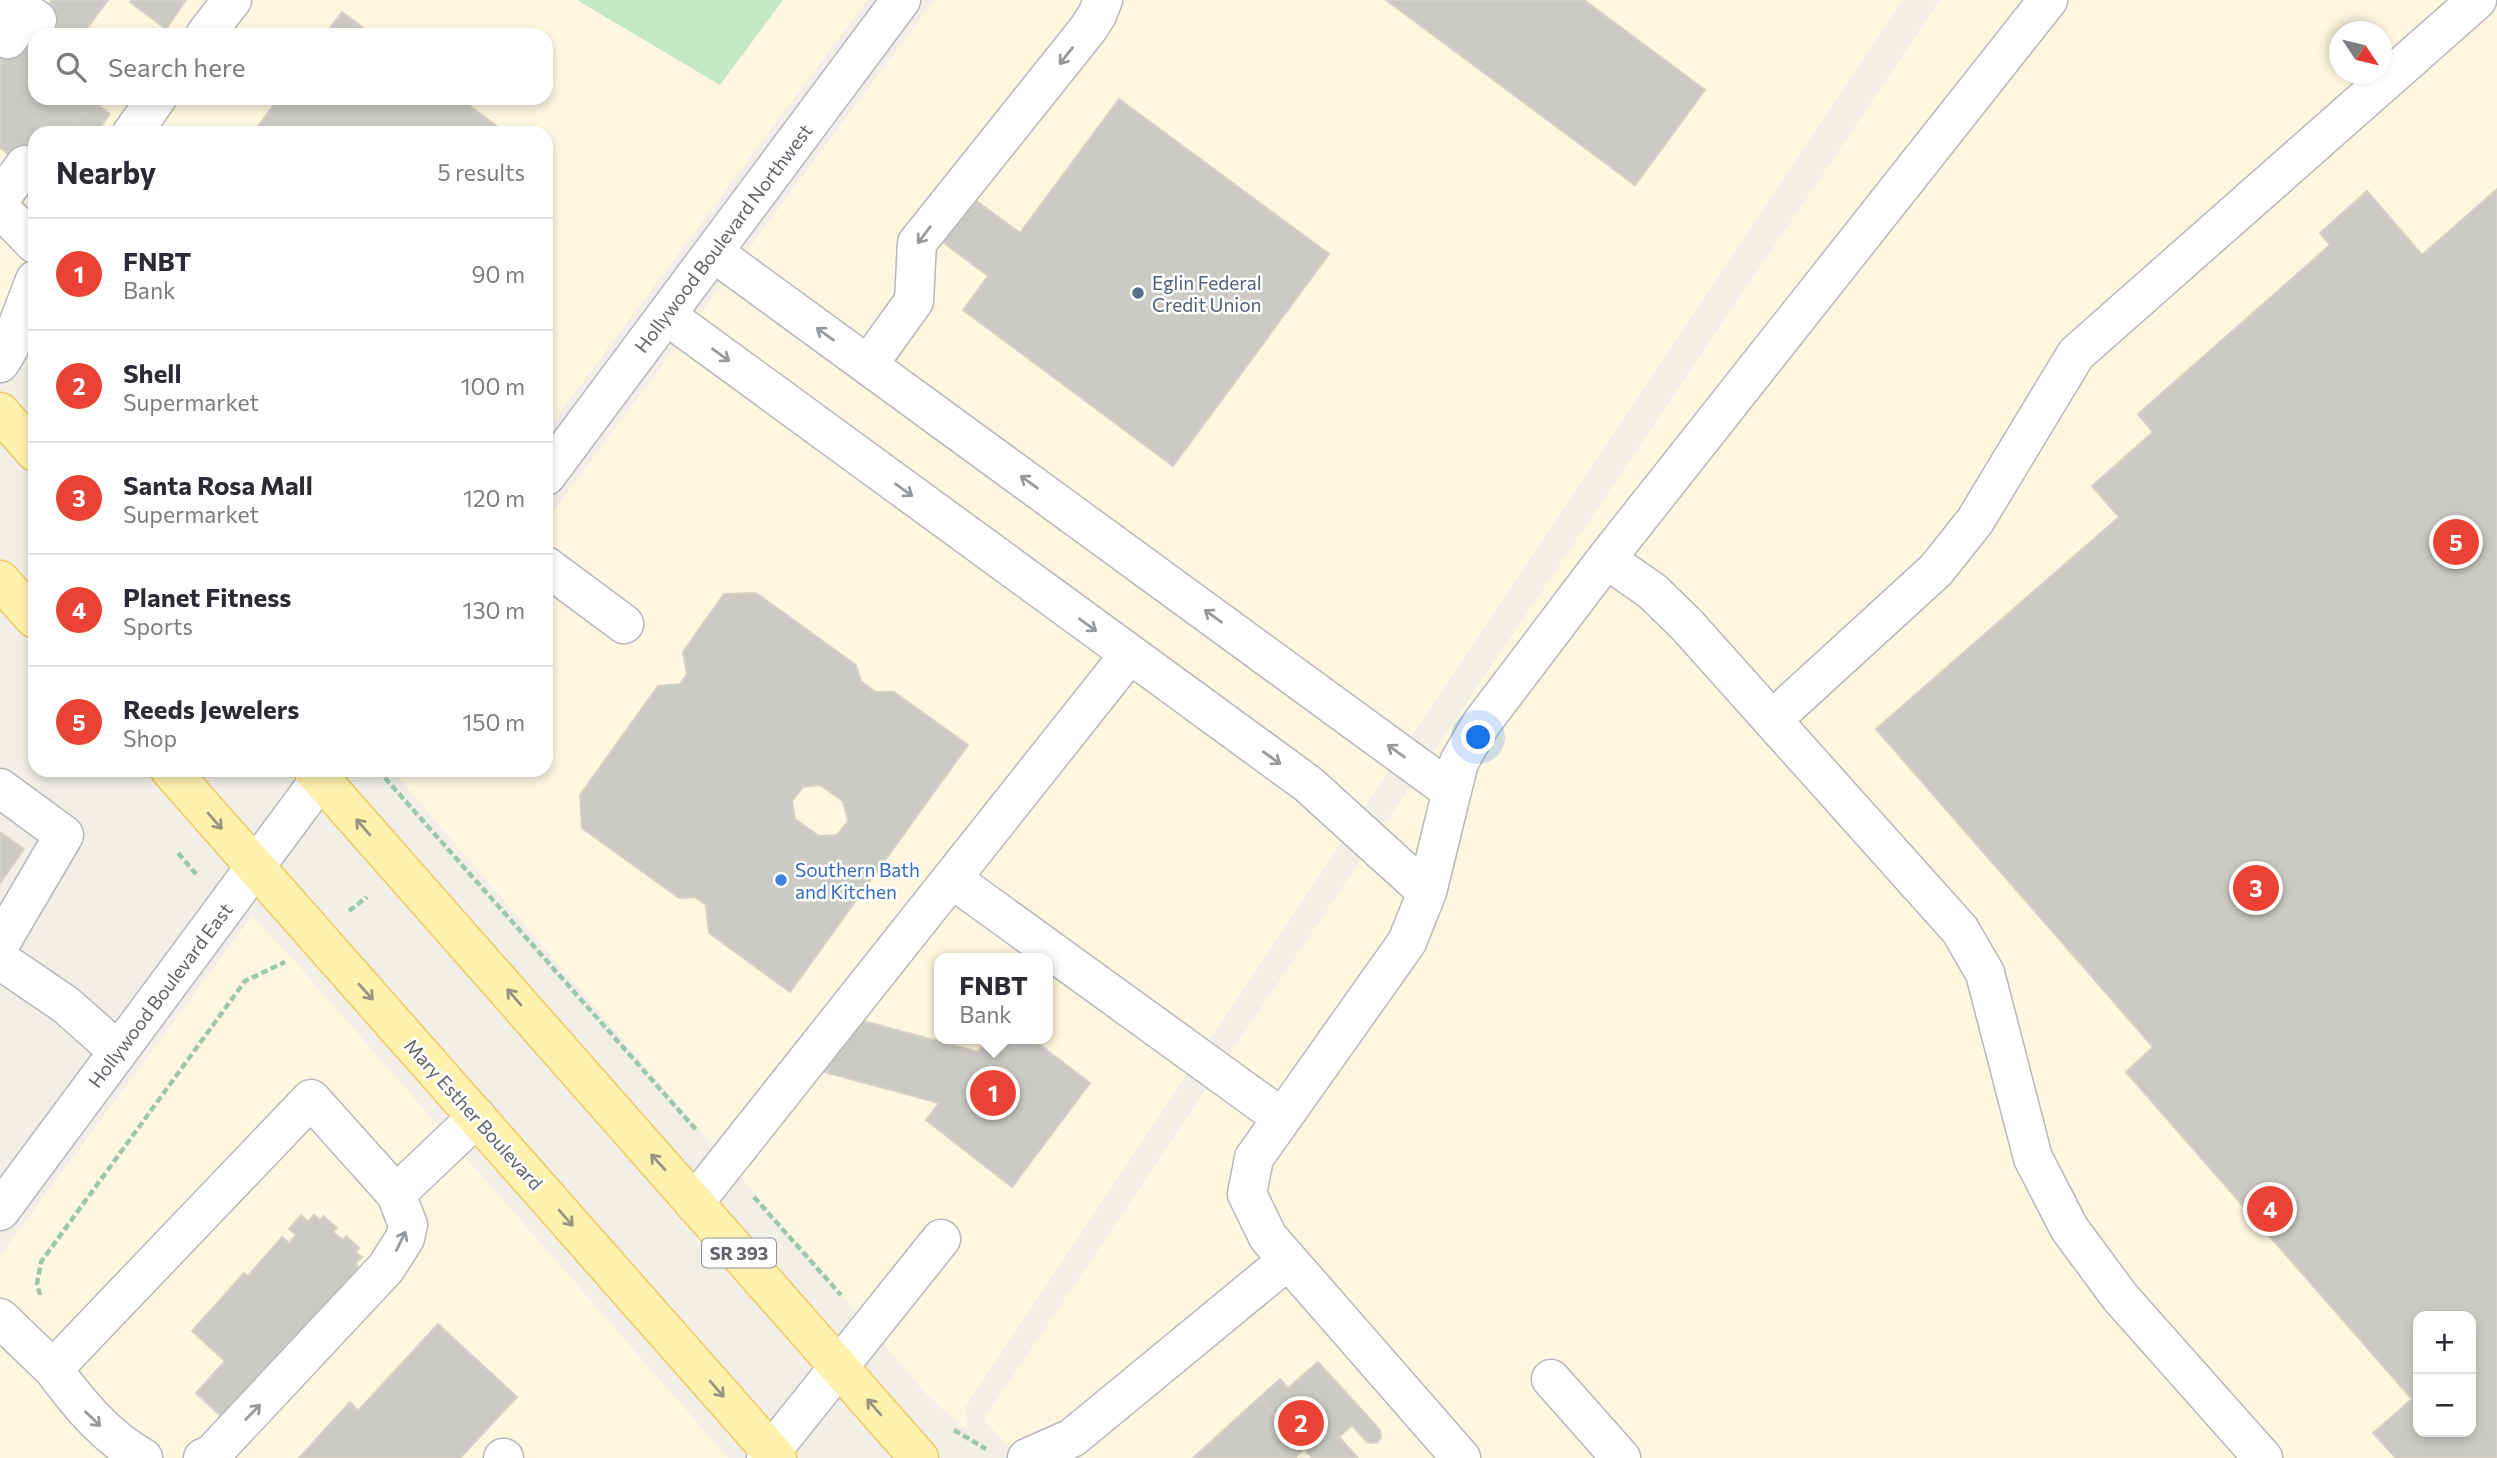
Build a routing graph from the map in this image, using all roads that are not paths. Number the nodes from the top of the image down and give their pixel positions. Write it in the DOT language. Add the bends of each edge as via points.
graph roads {
  1 [pos="232,0"];
  2 [pos="901,0"];
  3 [pos="1103,0"];
  4 [pos="2048,0"];
  5 [pos="2477,0"];
  6 [pos="210,28"];
  7 [pos="25,165"];
  8 [pos="0,199"];
  9 [pos="0,208"];
  10 [pos="28,237"];
  11 [pos="713,252"];
  12 [pos="28,298"];
  13 [pos="666,315"];
  14 [pos="0,363"];
  15 [pos="868,365"];
  16 [pos="0,412"];
  17 [pos="28,444"];
  18 [pos="553,467"];
  19 [pos="1606,559"];
  20 [pos="553,571"];
  21 [pos="0,580"];
  22 [pos="28,611"];
  23 [pos="624,624"];
  24 [pos="1129,655"];
  25 [pos="1772,720"];
  26 [pos="176,777"];
  27 [pos="317,777"];
  28 [pos="323,777"];
  29 [pos="0,788"];
  30 [pos="1451,791"];
  31 [pos="255,867"];
  32 [pos="952,879"];
  33 [pos="1427,892"];
  34 [pos="0,944"];
  35 [pos="0,960"];
  36 [pos="118,1051"];
  37 [pos="477,1117"];
  38 [pos="1282,1118"];
  39 [pos="396,1195"];
  40 [pos="694,1203"];
  41 [pos="0,1211"];
  42 [pos="942,1239"];
  43 [pos="1289,1260"];
  44 [pos="7,1325"];
  45 [pos="840,1368"];
  46 [pos="53,1369"];
  47 [pos="1551,1379"];
  48 [pos="1081,1448"];
  49 [pos="1440,1451"];
  50 [pos="772,1456"];
  51 [pos="143,1458"];
  52 [pos="203,1458"];
  53 [pos="919,1458"];
  54 [pos="1027,1458"];
  55 [pos="1621,1458"];
  56 [pos="2263,1458"];
  1 -- 6 [label="street"];
  2 -- 11 [label="street, Hollywood Boulevard Northwest"];
  3 -- 15 [label="street, one-way" via="1088,29 917,243 914,301"];
  4 -- 19 [label="street"];
  5 -- 25 [label="street" via="2076,354 1975,521 1936,570"];
  7 -- 8 [label="street"];
  9 -- 10 [label="street"];
  11 -- 13 [label="street, Hollywood Boulevard Northwest"];
  15 -- 11 [label="street, one-way"];
  12 -- 14 [label="street"];
  13 -- 18 [label="street, Hollywood Boulevard Northwest"];
  13 -- 24 [label="street, one-way"];
  30 -- 15 [label="street, one-way"];
  16 -- 17 [label="main road"];
  19 -- 25 [label="street" via="1652,591"];
  19 -- 30 [label="street" via="1481,724 1458,762"];
  20 -- 23 [label="street"];
  21 -- 22 [label="main road"];
  24 -- 32 [label="street"];
  24 -- 33 [label="street, one-way" via="1308,784"];
  25 -- 56 [label="street" via="1959,930 1985,973 2033,1158 2069,1228 2120,1297"];
  26 -- 31 [label="main road, Mary Esther Boulevard, one-way"];
  27 -- 31 [label="street, Hollywood Boulevard East"];
  40 -- 28 [label="main road, SR 393, one-way"];
  29 -- 34 [label="street" via="64,835"];
  30 -- 33 [label="street"];
  31 -- 36 [label="street, Hollywood Boulevard East"];
  31 -- 37 [label="main road, Mary Esther Boulevard, one-way"];
  32 -- 38 [label="street"];
  32 -- 40 [label="street"];
  33 -- 38 [label="street" via="1407,942"];
  35 -- 36 [label="street" via="66,1005"];
  36 -- 41 [label="street, Hollywood Boulevard East"];
  37 -- 39 [label="street"];
  37 -- 50 [label="main road, Mary Esther Boulevard, one-way"];
  38 -- 43 [label="street" via="1254,1158 1247,1194 1268,1237"];
  39 -- 46 [label="street" via="311,1099"];
  52 -- 39 [label="street, one-way" via="255,1410 386,1268 408,1225"];
  40 -- 45 [label="main road, SR 393"];
  42 -- 45 [label="street"];
  43 -- 48 [label="street"];
  43 -- 49 [label="street"];
  44 -- 46 [label="street"];
  45 -- 50 [label="street"];
  53 -- 45 [label="main road, SR 393, one-way"];
  46 -- 51 [label="street, one-way" via="80,1406 120,1444"];
  47 -- 55 [label="street"];
  48 -- 54 [label="street"];
}
